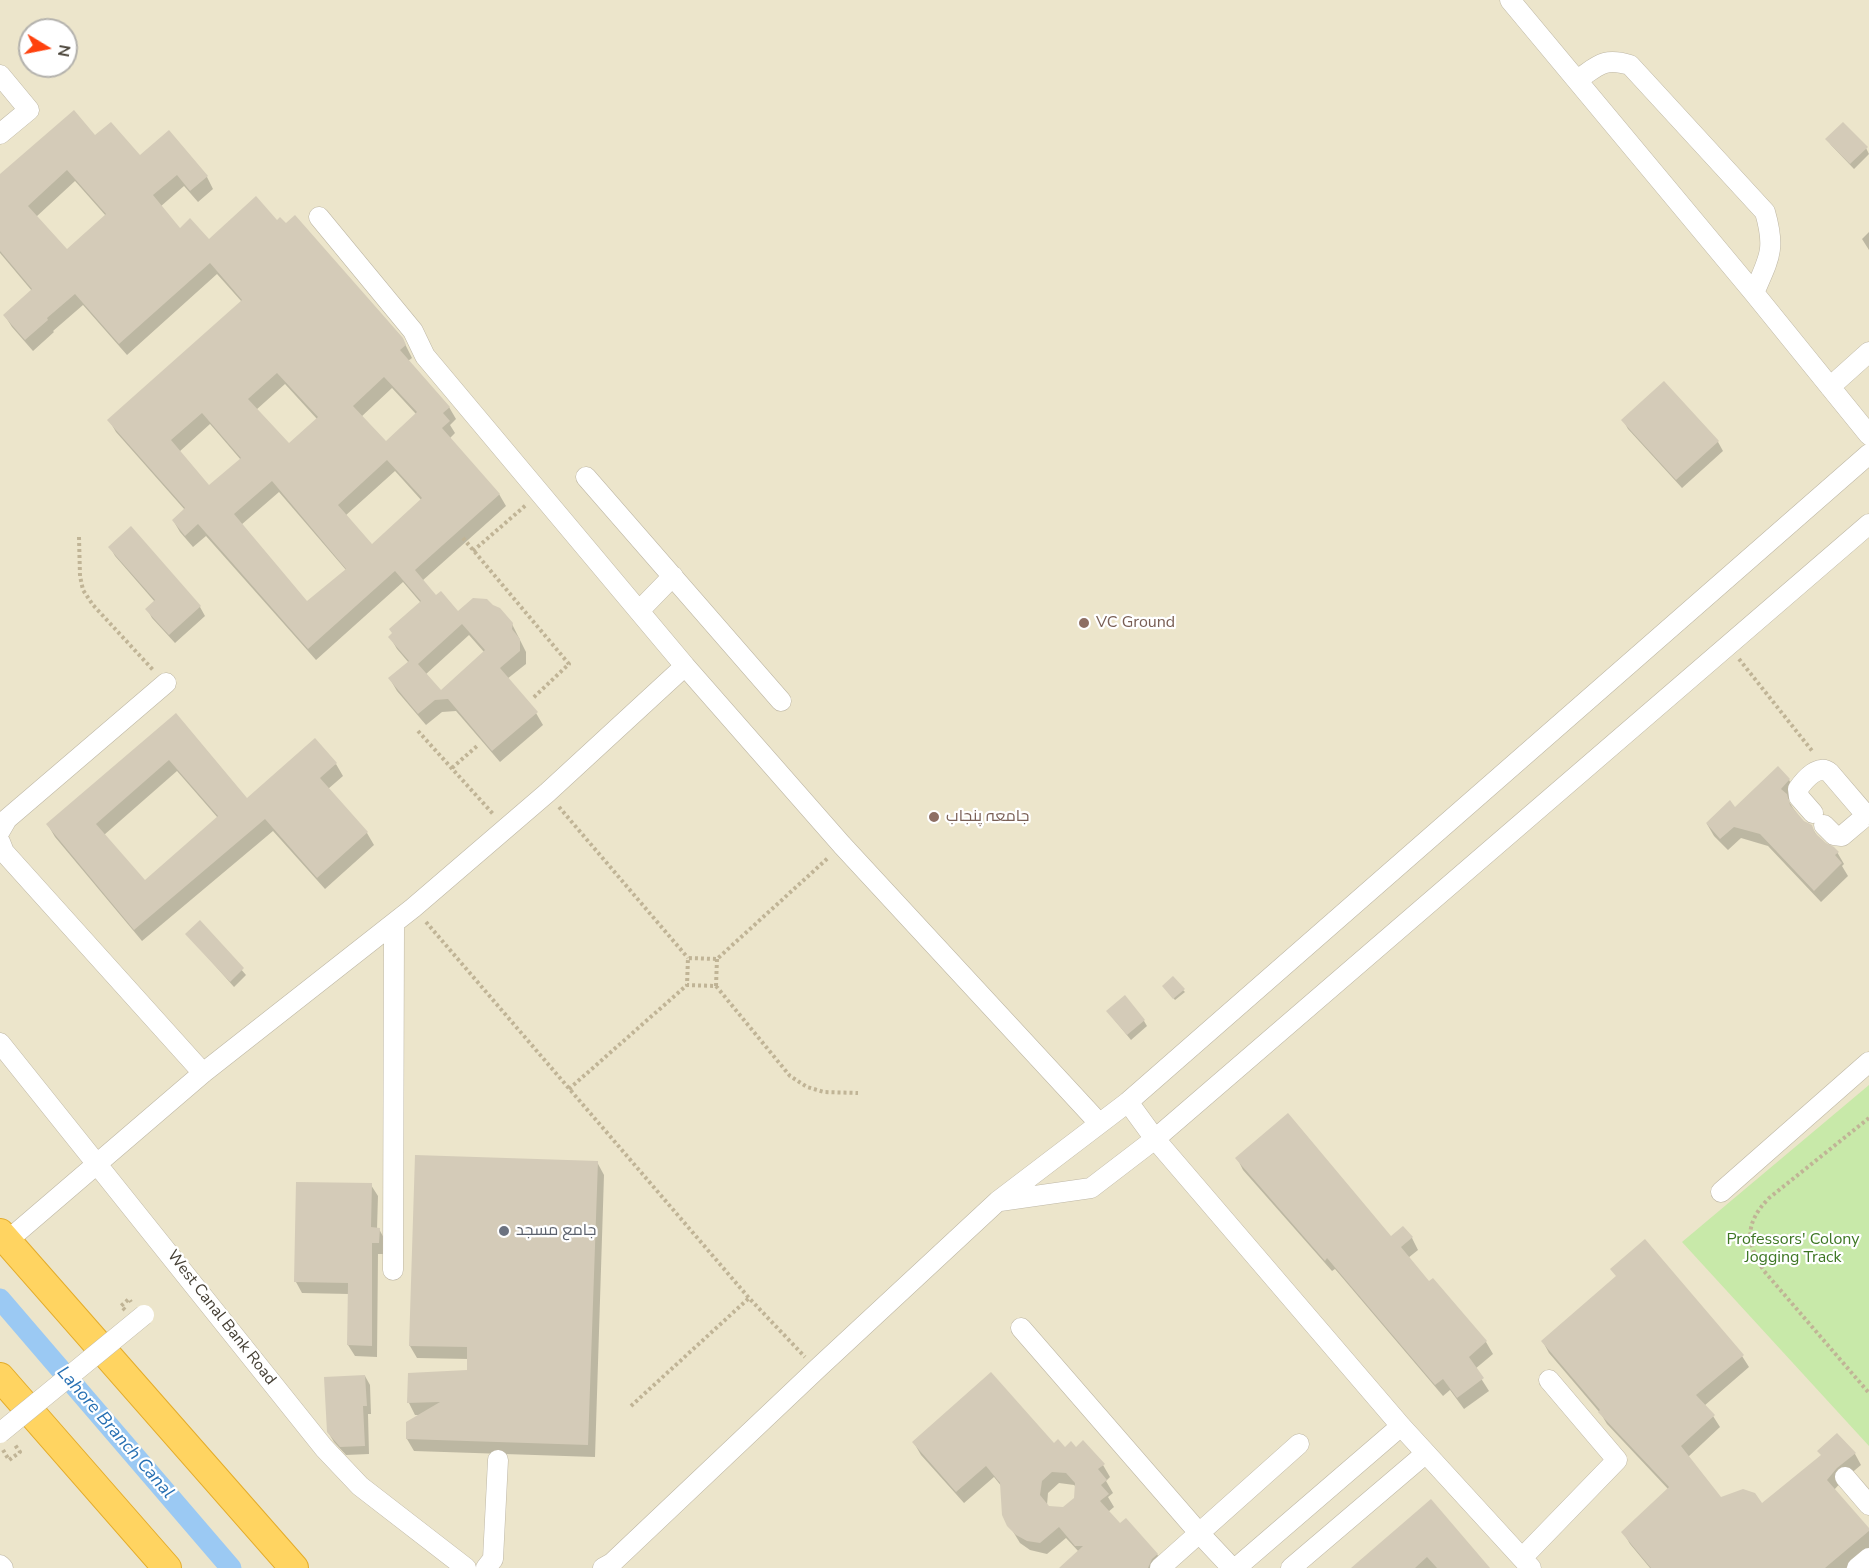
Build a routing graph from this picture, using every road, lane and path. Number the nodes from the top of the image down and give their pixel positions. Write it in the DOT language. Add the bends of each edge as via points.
graph roads {
  1 [pos="1510,0"];
  2 [pos="0,75"];
  3 [pos="1577,80"];
  4 [pos="0,134"];
  5 [pos="319,217"];
  6 [pos="1754,293"];
  7 [pos="1869,352"];
  8 [pos="1830,387"];
  9 [pos="1869,435"];
  10 [pos="1869,454"];
  11 [pos="586,477"];
  12 [pos="540,492"];
  13 [pos="1869,524"];
  14 [pos="79,537"];
  15 [pos="462,538"];
  16 [pos="472,551"];
  17 [pos="673,576"];
  18 [pos="639,611"];
  19 [pos="1727,645"];
  20 [pos="686,666"];
  21 [pos="165,683"];
  22 [pos="532,699"];
  23 [pos="781,701"];
  24 [pos="418,731"];
  25 [pos="477,746"];
  26 [pos="452,768"];
  27 [pos="1821,769"];
  28 [pos="547,793"];
  29 [pos="1867,814"];
  30 [pos="506,829"];
  31 [pos="0,831"];
  32 [pos="0,842"];
  33 [pos="842,845"];
  34 [pos="414,908"];
  35 [pos="394,924"];
  36 [pos="688,958"];
  37 [pos="717,959"];
  38 [pos="687,985"];
  39 [pos="716,986"];
  40 [pos="0,1043"];
  41 [pos="1869,1062"];
  42 [pos="202,1073"];
  43 [pos="569,1089"];
  44 [pos="858,1093"];
  45 [pos="1128,1102"];
  46 [pos="1869,1118"];
  47 [pos="1099,1123"];
  48 [pos="1155,1139"];
  49 [pos="98,1164"];
  50 [pos="1721,1192"];
  51 [pos="998,1201"];
  52 [pos="3,1237"];
  53 [pos="393,1270"];
  54 [pos="749,1298"];
  55 [pos="144,1315"];
  56 [pos="1021,1328"];
  57 [pos="817,1369"];
  58 [pos="0,1377"];
  59 [pos="1549,1380"];
  60 [pos="1869,1394"];
  61 [pos="631,1406"];
  62 [pos="1401,1426"];
  63 [pos="5,1436"];
  64 [pos="1299,1444"];
  65 [pos="0,1446"];
  66 [pos="1425,1454"];
  67 [pos="498,1460"];
  68 [pos="1845,1477"];
  69 [pos="1869,1505"];
  70 [pos="1200,1534"];
  71 [pos="1869,1558"];
  72 [pos="1527,1563"];
  73 [pos="167,1568"];
  74 [pos="294,1568"];
  75 [pos="466,1568"];
  76 [pos="486,1568"];
  77 [pos="603,1568"];
  78 [pos="1160,1568"];
  79 [pos="1234,1568"];
  80 [pos="1291,1568"];
  81 [pos="1857,1568"];
  1 -- 3 [label="street"];
  2 -- 4 [label="street" via="29,110"];
  3 -- 6 [label="street"];
  3 -- 6 [label="street" via="1602,63 1630,65 1764,212 1771,233 1770,254"];
  5 -- 12 [label="street" via="413,330 425,356"];
  6 -- 8 [label="street"];
  7 -- 8 [label="street"];
  8 -- 9 [label="street"];
  10 -- 45 [label="street"];
  11 -- 17 [label="street"];
  12 -- 16 [label="path"];
  12 -- 18 [label="street"];
  13 -- 19 [label="street"];
  14 -- 21 [label="path" via="83,590"];
  15 -- 16 [label="path"];
  16 -- 22 [label="path" via="569,664"];
  17 -- 18 [label="street"];
  17 -- 23 [label="street"];
  18 -- 20 [label="street"];
  19 -- 27 [label="path" via="1815,755"];
  19 -- 48 [label="street"];
  20 -- 28 [label="street"];
  20 -- 33 [label="street"];
  21 -- 31 [label="street" via="7,819"];
  24 -- 26 [label="path"];
  25 -- 26 [label="path"];
  26 -- 30 [label="path"];
  27 -- 29 [label="street" via="1826,769"];
  27 -- 29 [label="street" via="1798,789 1799,797 1834,835 1842,836"];
  28 -- 30 [label="street"];
  28 -- 36 [label="path"];
  30 -- 34 [label="street"];
  32 -- 42 [label="street" via="4,852"];
  33 -- 37 [label="path"];
  33 -- 47 [label="street"];
  34 -- 35 [label="street"];
  34 -- 43 [label="path"];
  35 -- 42 [label="street"];
  35 -- 53 [label="street"];
  36 -- 37 [label="path"];
  36 -- 38 [label="path"];
  37 -- 39 [label="path"];
  38 -- 39 [label="path"];
  38 -- 43 [label="path"];
  39 -- 44 [label="path" via="790,1076 824,1092"];
  40 -- 49 [label="street, West Canal Bank Road"];
  41 -- 50 [label="street"];
  42 -- 49 [label="street"];
  43 -- 54 [label="path"];
  45 -- 47 [label="street"];
  45 -- 48 [label="street"];
  46 -- 60 [label="path" via="1769,1198 1751,1226 1750,1240 1764,1271"];
  47 -- 51 [label="street"];
  48 -- 51 [label="street" via="1091,1188"];
  48 -- 62 [label="street"];
  49 -- 52 [label="street"];
  49 -- 75 [label="street, West Canal Bank Road" via="324,1448 360,1486"];
  51 -- 57 [label="street"];
  52 -- 74 [label="highway"];
  54 -- 57 [label="path"];
  54 -- 61 [label="path"];
  55 -- 63 [label="street, bridge"];
  56 -- 70 [label="street"];
  57 -- 77 [label="street"];
  58 -- 73 [label="highway"];
  59 -- 72 [label="street" via="1617,1460"];
  62 -- 66 [label="street"];
  62 -- 79 [label="street"];
  63 -- 65 [label="path" via="20,1452 9,1460"];
  64 -- 70 [label="street"];
  66 -- 72 [label="street"];
  66 -- 80 [label="street"];
  67 -- 76 [label="street" via="493,1559"];
  68 -- 69 [label="street"];
  70 -- 78 [label="street"];
  70 -- 79 [label="street"];
  71 -- 81 [label="street"];
}
